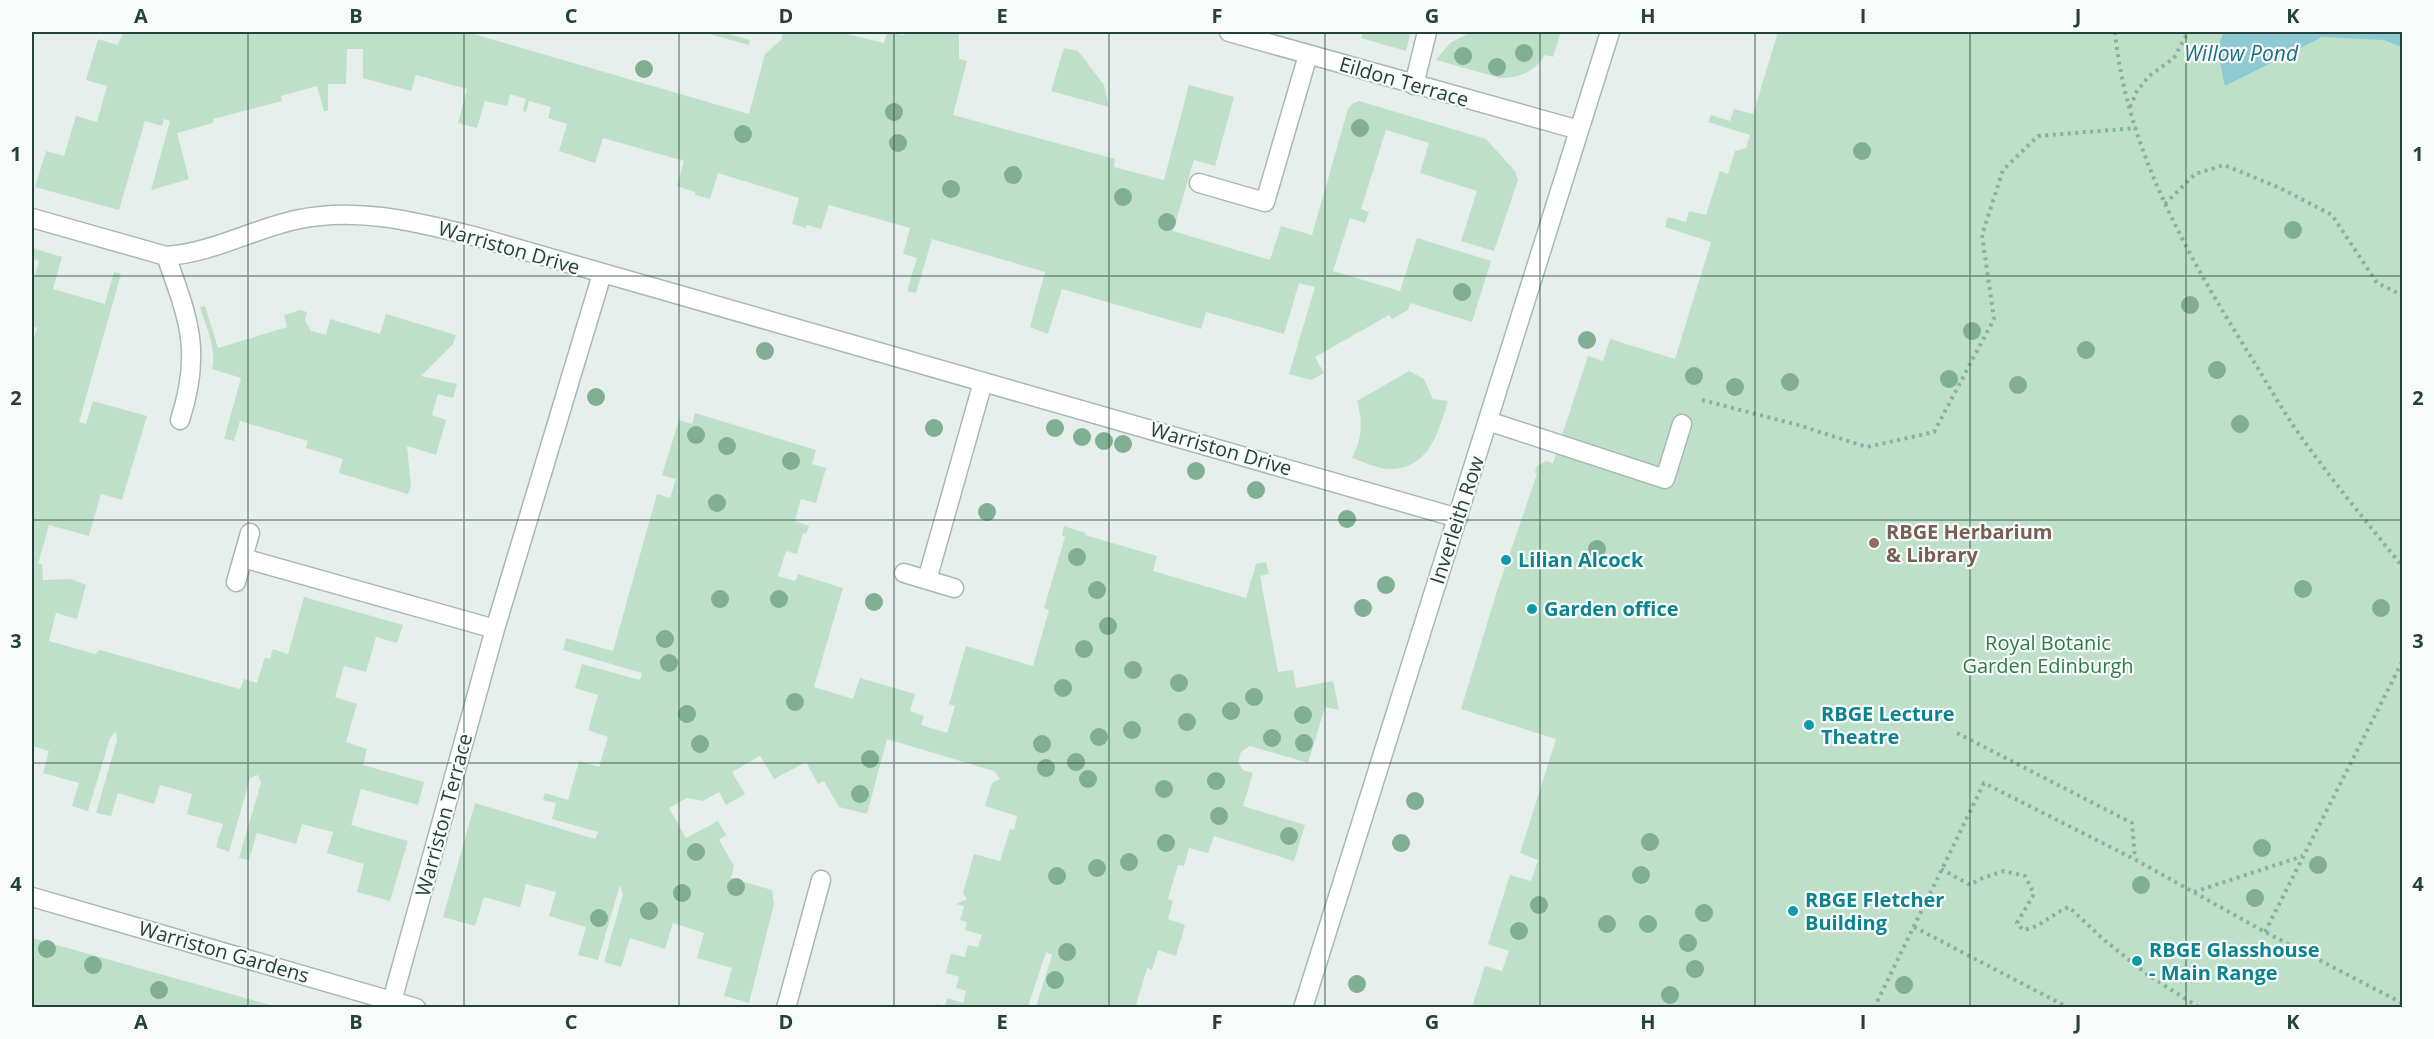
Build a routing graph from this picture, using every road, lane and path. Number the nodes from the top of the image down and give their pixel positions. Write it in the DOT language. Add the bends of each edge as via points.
graph roads {
  1 [pos="1229,32"];
  2 [pos="1427,32"];
  3 [pos="1610,32"];
  4 [pos="2115,32"];
  5 [pos="2188,32"];
  6 [pos="1308,55"];
  7 [pos="1414,85"];
  8 [pos="2129,108"];
  9 [pos="2136,128"];
  10 [pos="1579,130"];
  11 [pos="1199,183"];
  12 [pos="2165,204"];
  13 [pos="32,218"];
  14 [pos="166,256"];
  15 [pos="602,274"];
  16 [pos="2403,295"];
  17 [pos="983,382"];
  18 [pos="180,420"];
  19 [pos="1488,422"];
  20 [pos="1682,424"];
  21 [pos="1458,518"];
  22 [pos="250,533"];
  23 [pos="243,558"];
  24 [pos="2403,566"];
  25 [pos="904,573"];
  26 [pos="927,580"];
  27 [pos="236,582"];
  28 [pos="954,588"];
  29 [pos="495,629"];
  30 [pos="2403,662"];
  31 [pos="1957,732"];
  32 [pos="2303,856"];
  33 [pos="2136,860"];
  34 [pos="1941,869"];
  35 [pos="821,880"];
  36 [pos="2193,892"];
  37 [pos="32,897"];
  38 [pos="1914,927"];
  39 [pos="2265,932"];
  40 [pos="392,1001"];
  41 [pos="2403,1003"];
  42 [pos="416,1008"];
  43 [pos="786,1008"];
  44 [pos="1303,1008"];
  45 [pos="1874,1008"];
  46 [pos="2068,1008"];
  47 [pos="2200,1008"];
  1 -- 6 [label="street, Eildon Terrace"];
  2 -- 7 [label="street"];
  3 -- 10 [label="street, Inverleith Row"];
  4 -- 8 [label="path"];
  5 -- 8 [label="path" via="2174,58 2149,76"];
  6 -- 7 [label="street, Eildon Terrace"];
  6 -- 11 [label="street" via="1265,202"];
  7 -- 10 [label="street, Eildon Terrace"];
  8 -- 9 [label="path"];
  9 -- 12 [label="path"];
  9 -- 20 [label="path" via="2038,136 2003,170 1982,235 1994,319 1934,432 1867,447 1690,397"];
  10 -- 19 [label="street, Inverleith Row"];
  12 -- 16 [label="path" via="2195,174 2224,165 2332,215 2377,283"];
  12 -- 24 [label="path" via="2211,294 2302,440"];
  13 -- 14 [label="street, Warriston Drive"];
  14 -- 15 [label="street, Warriston Drive" via="208,249 296,220 374,215 477,237"];
  14 -- 18 [label="street" via="188,319 192,350 191,375"];
  15 -- 17 [label="street, Warriston Drive"];
  15 -- 29 [label="street, Warriston Terrace"];
  17 -- 21 [label="street, Warriston Drive"];
  17 -- 26 [label="street"];
  19 -- 20 [label="street" via="1665,479"];
  19 -- 21 [label="street, Inverleith Row"];
  21 -- 44 [label="street, Inverleith Row"];
  22 -- 23 [label="street"];
  23 -- 27 [label="street"];
  23 -- 29 [label="street"];
  25 -- 26 [label="street"];
  26 -- 28 [label="street"];
  29 -- 40 [label="street, Warriston Terrace"];
  30 -- 32 [label="path"];
  31 -- 33 [label="path" via="2132,823"];
  32 -- 36 [label="path"];
  32 -- 39 [label="path"];
  33 -- 34 [label="path" via="1984,783"];
  33 -- 36 [label="path"];
  34 -- 38 [label="path"];
  34 -- 47 [label="path" via="1970,885 2004,871 2025,876 2034,894 2017,923 2023,930 2038,927 2069,907 2148,975"];
  35 -- 43 [label="street"];
  36 -- 39 [label="path"];
  37 -- 40 [label="street, Warriston Gardens"];
  38 -- 45 [label="path"];
  38 -- 46 [label="path"];
  39 -- 41 [label="path"];
  40 -- 42 [label="street, Warriston Gardens"];
}
